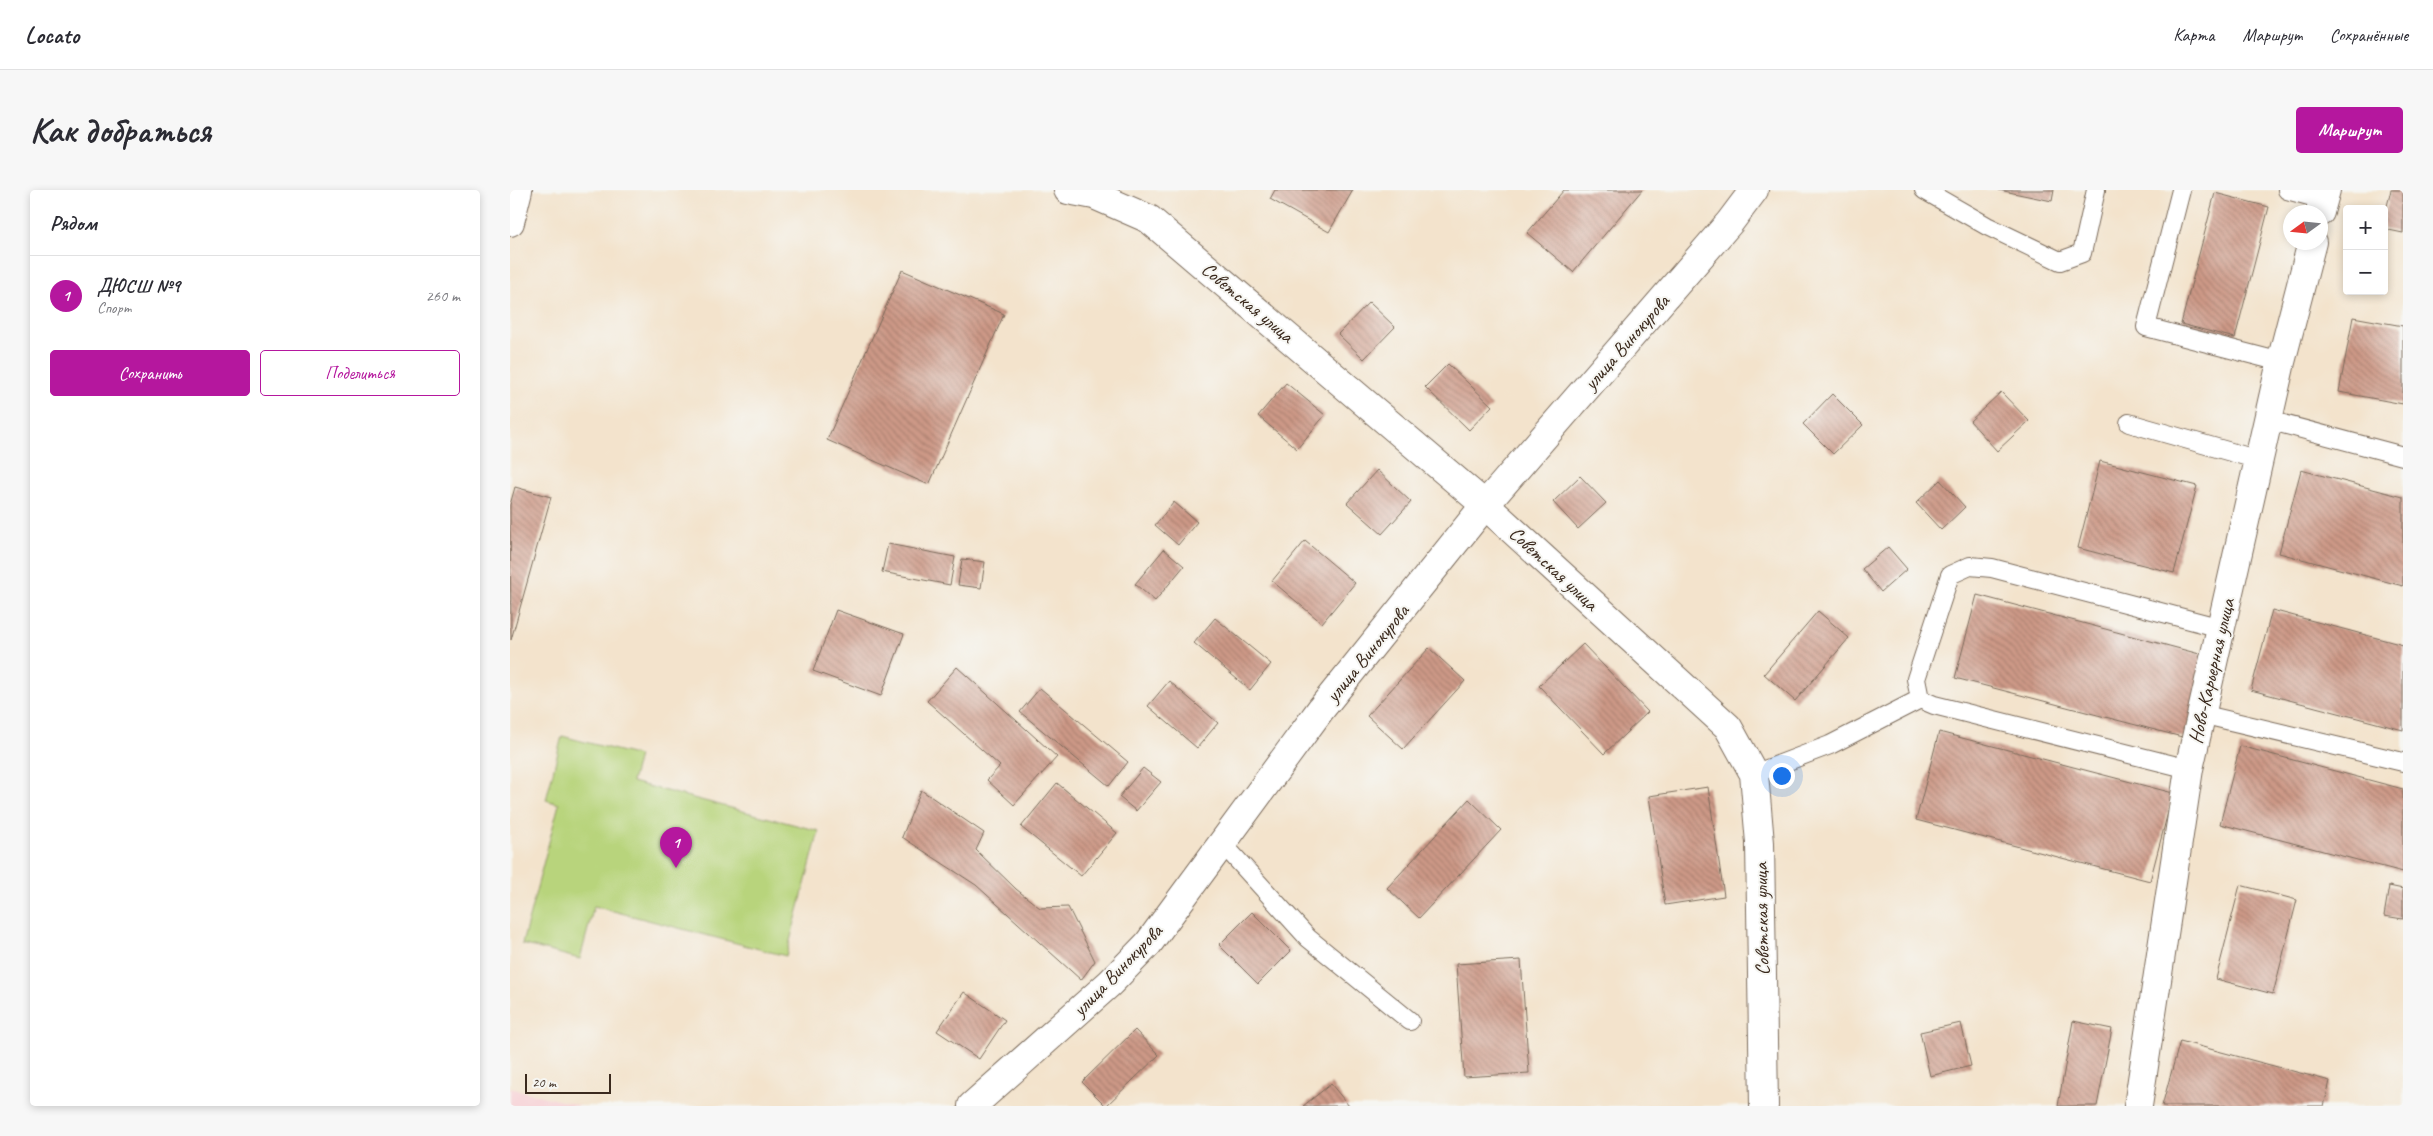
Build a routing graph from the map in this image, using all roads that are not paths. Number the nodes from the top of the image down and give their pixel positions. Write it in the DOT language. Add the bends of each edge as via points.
graph roads {
  1 [pos="518,190"];
  2 [pos="1068,190"];
  3 [pos="1754,190"];
  4 [pos="1924,190"];
  5 [pos="2096,190"];
  6 [pos="2181,190"];
  7 [pos="2287,190"];
  8 [pos="2323,201"];
  9 [pos="510,222"];
  10 [pos="2310,250"];
  11 [pos="2281,362"];
  12 [pos="2268,420"];
  13 [pos="2129,422"];
  14 [pos="2403,456"];
  15 [pos="2259,460"];
  16 [pos="1485,505"];
  17 [pos="2220,628"];
  18 [pos="1920,699"];
  19 [pos="2201,714"];
  20 [pos="2403,762"];
  21 [pos="2189,769"];
  22 [pos="1754,774"];
  23 [pos="1223,844"];
  24 [pos="1410,1021"];
  25 [pos="972,1106"];
  26 [pos="1764,1106"];
  27 [pos="2138,1106"];
  1 -- 9 [label="street"];
  2 -- 16 [label="street, Советская улица" via="1094,195 1149,219"];
  3 -- 16 [label="street, улица Винокурова" via="1730,222"];
  4 -- 5 [label="lane" via="1987,226 2060,261 2082,253"];
  6 -- 11 [label="lane" via="2146,327"];
  7 -- 8 [label="lane"];
  10 -- 11 [label="street, Ново-Карьерная улица"];
  11 -- 12 [label="street, Ново-Карьерная улица"];
  12 -- 14 [label="lane"];
  12 -- 15 [label="street, Ново-Карьерная улица"];
  13 -- 15 [label="lane"];
  15 -- 17 [label="street, Ново-Карьерная улица"];
  16 -- 22 [label="street, Советская улица" via="1728,727"];
  16 -- 23 [label="street, улица Винокурова" via="1321,709"];
  17 -- 18 [label="lane" via="1992,568 1970,566 1950,575 1916,678"];
  17 -- 19 [label="street, Ново-Карьерная улица"];
  18 -- 21 [label="lane"];
  18 -- 22 [label="lane" via="1830,745"];
  19 -- 20 [label="lane"];
  19 -- 21 [label="street, Ново-Карьерная улица"];
  21 -- 27 [label="street, Ново-Карьерная улица"];
  22 -- 26 [label="street, Советская улица" via="1760,843"];
  23 -- 24 [label="lane" via="1308,938"];
  23 -- 25 [label="street, улица Винокурова" via="1148,944 1110,983"];
}
